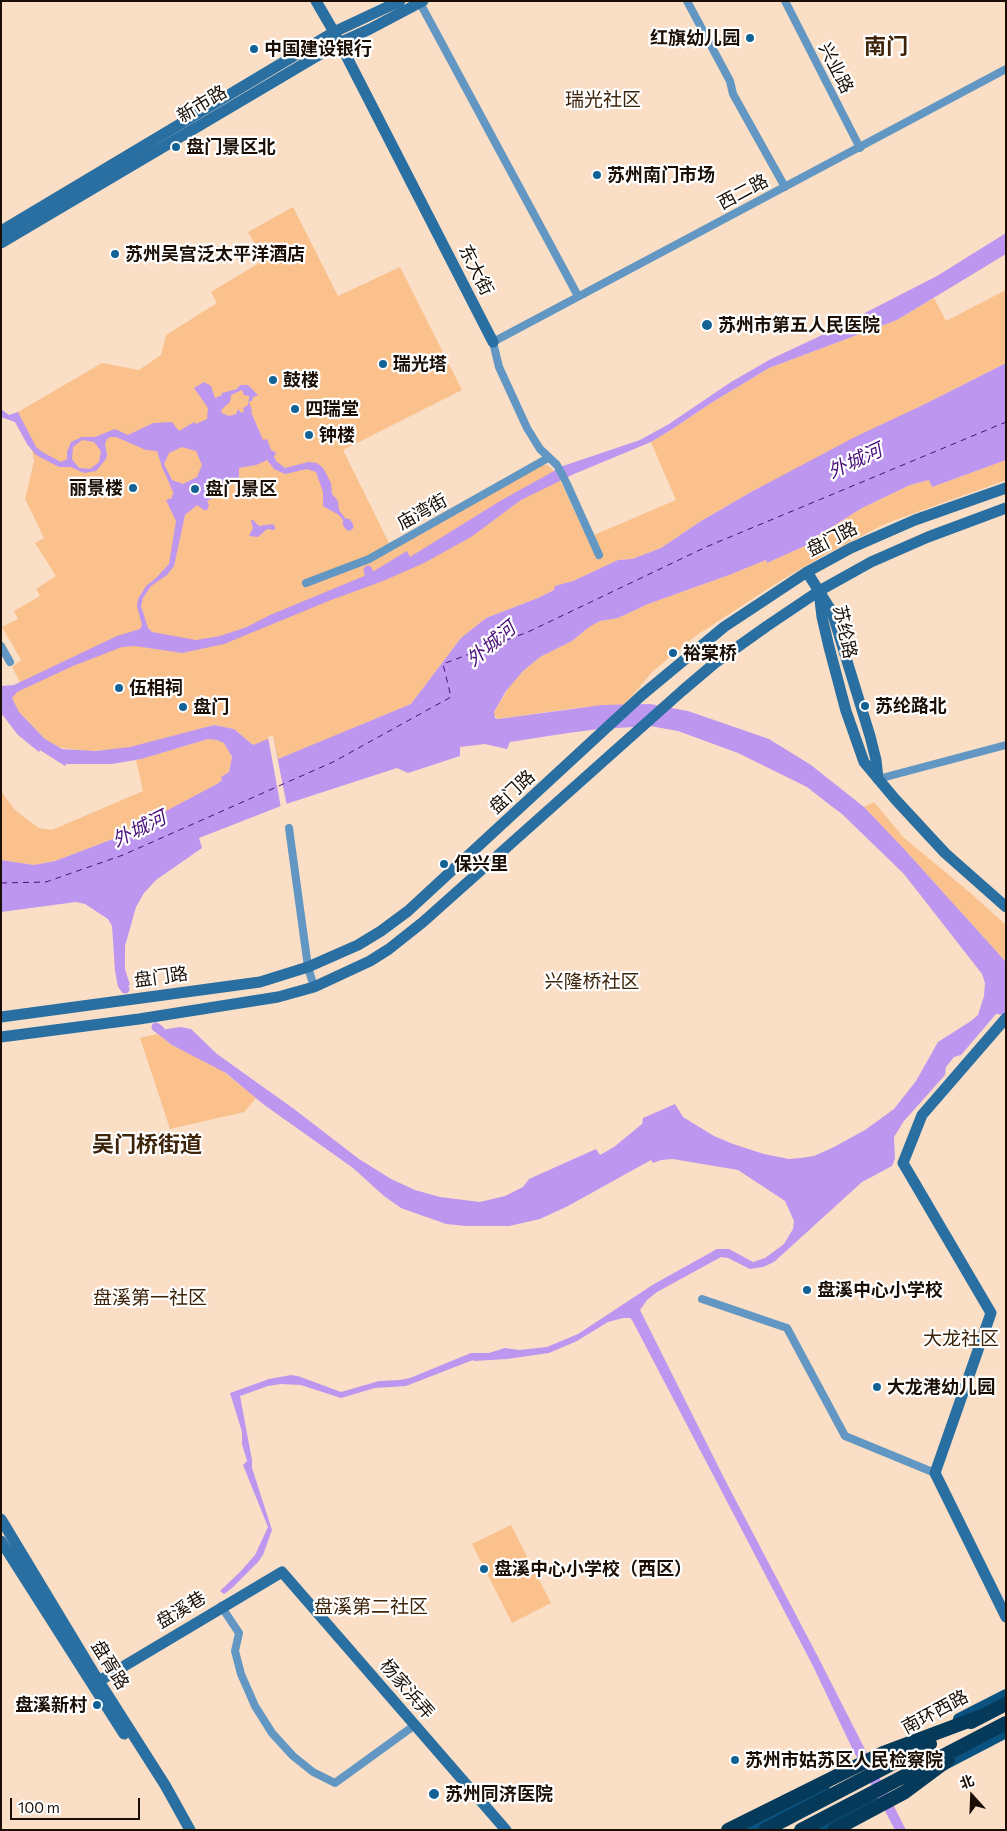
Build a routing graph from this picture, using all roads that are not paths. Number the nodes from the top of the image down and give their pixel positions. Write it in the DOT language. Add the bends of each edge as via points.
graph roads {
  1 [pos="316,1"];
  2 [pos="400,1"];
  3 [pos="687,1"];
  4 [pos="785,1"];
  5 [pos="422,2"];
  6 [pos="337,38"];
  7 [pos="1006,69"];
  8 [pos="860,148"];
  9 [pos="785,187"];
  10 [pos="1,231"];
  11 [pos="1,243"];
  12 [pos="578,296"];
  13 [pos="493,342"];
  14 [pos="548,458"];
  15 [pos="1006,488"];
  16 [pos="1006,508"];
  17 [pos="599,555"];
  18 [pos="807,572"];
  19 [pos="306,583"];
  20 [pos="819,591"];
  21 [pos="1,646"];
  22 [pos="10,662"];
  23 [pos="1006,745"];
  24 [pos="878,779"];
  25 [pos="289,828"];
  26 [pos="1006,907"];
  27 [pos="308,967"];
  28 [pos="314,987"];
  29 [pos="1,1017"];
  30 [pos="1006,1018"];
  31 [pos="1,1037"];
  32 [pos="702,1299"];
  33 [pos="935,1473"];
  34 [pos="1,1518"];
  35 [pos="1,1541"];
  36 [pos="282,1572"];
  37 [pos="221,1606"];
  38 [pos="1006,1617"];
  39 [pos="99,1681"];
  40 [pos="1006,1695"];
  41 [pos="1006,1704"];
  42 [pos="980,1718"];
  43 [pos="1006,1722"];
  44 [pos="415,1725"];
  45 [pos="1006,1732"];
  46 [pos="986,1733"];
  47 [pos="183,1830"];
  48 [pos="190,1830"];
  49 [pos="506,1830"];
  50 [pos="728,1830"];
  51 [pos="746,1830"];
  52 [pos="765,1830"];
  53 [pos="801,1830"];
  54 [pos="817,1830"];
  55 [pos="834,1830"];
  1 -- 6 [label="main road, 东大街"];
  2 -- 6 [label="main road, 新市路"];
  3 -- 9 [label="street" via="730,81 733,94"];
  4 -- 8 [label="street, 兴业路"];
  5 -- 6 [label="main road, 新市路" via="370,29"];
  5 -- 12 [label="street"];
  6 -- 10 [label="main road, 新市路"];
  6 -- 11 [label="main road, 新市路"];
  6 -- 13 [label="main road, 东大街"];
  7 -- 8 [label="street, 西二路"];
  8 -- 9 [label="street, 西二路"];
  9 -- 12 [label="street, 西二路"];
  12 -- 13 [label="street, 西二路"];
  13 -- 14 [label="street, 东大街" via="499,367 527,428"];
  14 -- 17 [label="street, 东大街" via="557,465 566,482"];
  14 -- 19 [label="street, 庙湾街" via="369,559"];
  15 -- 18 [label="main road, 盘门路" via="896,528"];
  16 -- 20 [label="main road, 盘门路" via="901,548"];
  18 -- 20 [label="main road, 苏纶路"];
  18 -- 27 [label="main road, 盘门路" via="724,628 642,695 394,922 358,945"];
  20 -- 24 [label="main road, 苏纶路" via="832,612 872,744"];
  20 -- 28 [label="main road, 盘门路" via="738,646 682,691 410,933 380,955"];
  21 -- 22 [label="street"];
  23 -- 24 [label="street"];
  24 -- 26 [label="main road" via="945,853"];
  25 -- 27 [label="street"];
  27 -- 28 [label="street"];
  27 -- 29 [label="main road, 盘门路" via="252,983"];
  28 -- 31 [label="main road, 盘门路" via="252,1002"];
  30 -- 33 [label="main road" via="922,1115 902,1163 991,1313"];
  32 -- 33 [label="street" via="787,1328 844,1436"];
  33 -- 38 [label="main road"];
  34 -- 39 [label="main road, 盘胥路"];
  35 -- 47 [label="main road, 盘胥路"];
  36 -- 37 [label="main road, 盘溪巷"];
  36 -- 44 [label="main road, 杨家浜弄"];
  37 -- 39 [label="main road, 盘溪巷"];
  37 -- 44 [label="street" via="238,1633 235,1651 255,1706 272,1734 313,1772 335,1782"];
  39 -- 48 [label="main road, 盘胥路"];
  40 -- 51 [label="main road, 南环西路"];
  41 -- 42 [label="highway"];
  42 -- 50 [label="highway" via="883,1753"];
  42 -- 52 [label="highway"];
  43 -- 46 [label="highway"];
  44 -- 49 [label="main road, 杨家浜弄"];
  45 -- 54 [label="main road"];
  46 -- 53 [label="highway"];
  46 -- 55 [label="highway" via="905,1792"];
}
